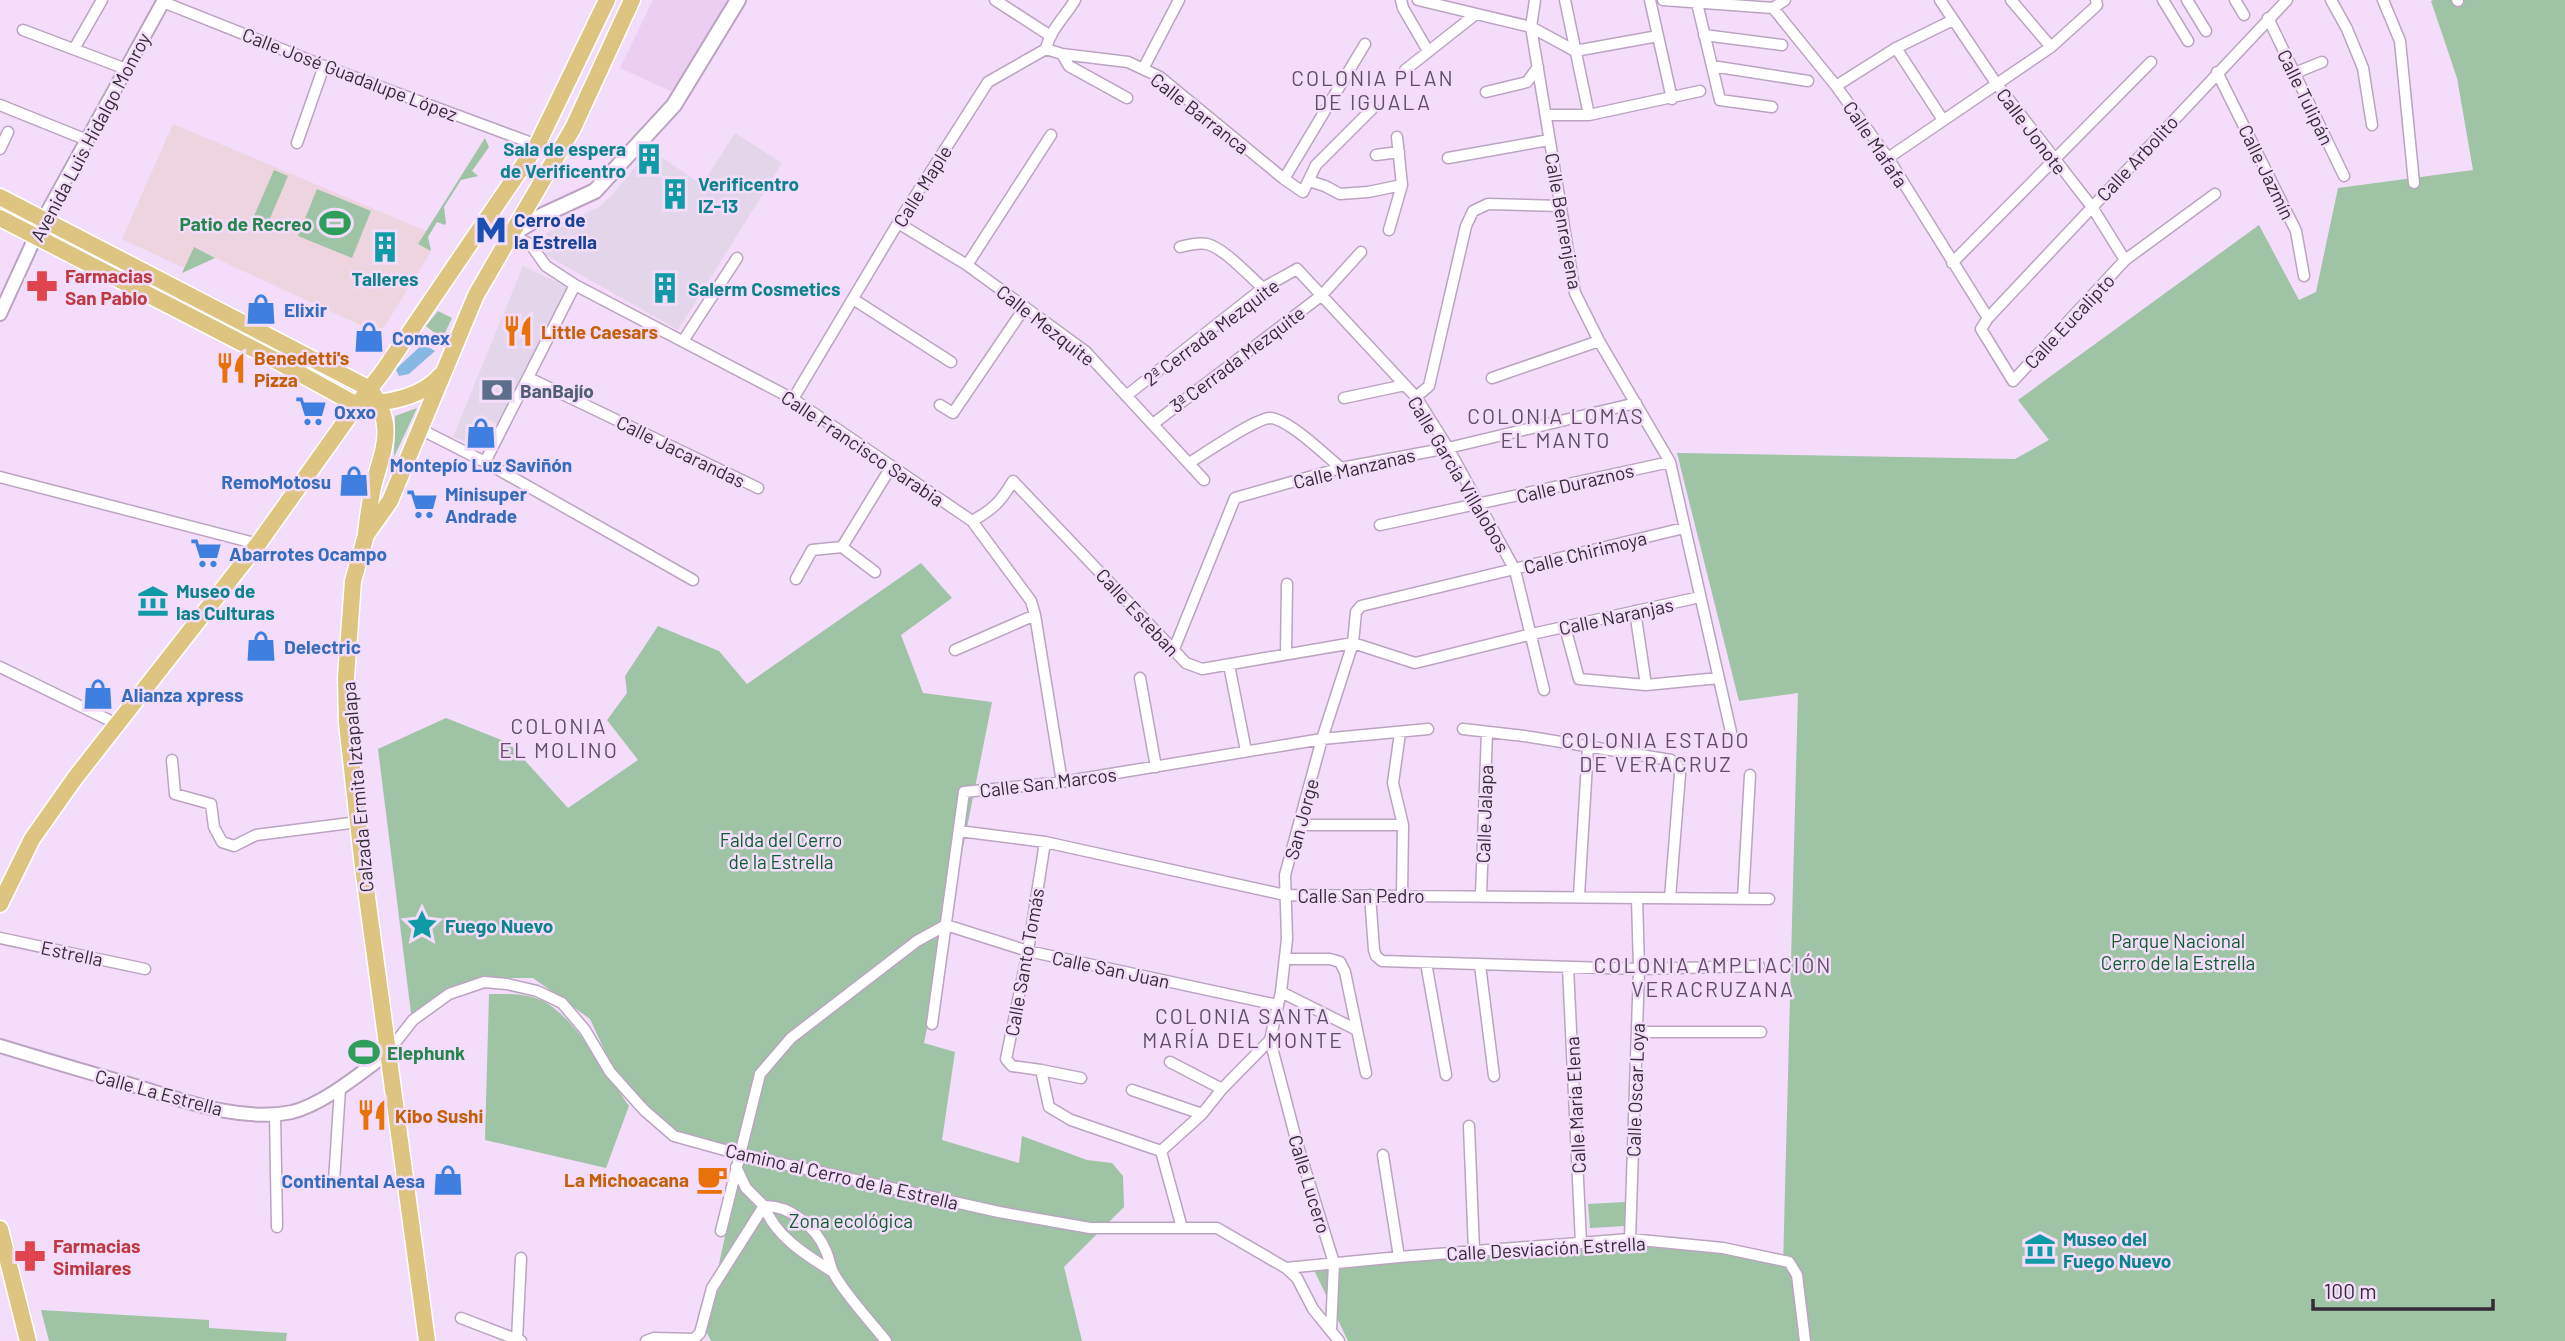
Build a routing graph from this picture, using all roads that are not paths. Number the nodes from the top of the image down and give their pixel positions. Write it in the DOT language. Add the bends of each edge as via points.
graph roads {
  1 [pos="102,0"];
  2 [pos="607,0"];
  3 [pos="632,0"];
  4 [pos="738,0"];
  5 [pos="995,0"];
  6 [pos="1075,0"];
  7 [pos="1179,0"];
  8 [pos="1401,0"];
  9 [pos="1418,0"];
  10 [pos="1535,0"];
  11 [pos="1565,0"];
  12 [pos="1650,0"];
  13 [pos="1663,0"];
  14 [pos="1785,0"];
  15 [pos="1940,0"];
  16 [pos="2011,0"];
  17 [pos="2096,0"];
  18 [pos="2163,0"];
  19 [pos="2188,0"];
  20 [pos="2235,0"];
  21 [pos="2330,0"];
  22 [pos="2383,0"];
  23 [pos="163,1"];
  24 [pos="2285,1"];
  25 [pos="1697,3"];
  26 [pos="1464,5"];
  27 [pos="1773,8"];
  28 [pos="1476,14"];
  29 [pos="2244,15"];
  30 [pos="2268,18"];
  31 [pos="1953,20"];
  32 [pos="1531,27"];
  33 [pos="23,30"];
  34 [pos="2206,31"];
  35 [pos="1049,35"];
  36 [pos="1704,35"];
  37 [pos="1658,36"];
  38 [pos="2189,41"];
  39 [pos="1365,44"];
  40 [pos="1782,45"];
  41 [pos="2051,47"];
  42 [pos="1896,48"];
  43 [pos="74,49"];
  44 [pos="1046,49"];
  45 [pos="1428,51"];
  46 [pos="1576,51"];
  47 [pos="1062,54"];
  48 [pos="2151,62"];
  49 [pos="2322,62"];
  50 [pos="324,65"];
  51 [pos="1712,65"];
  52 [pos="1538,67"];
  53 [pos="126,69"];
  54 [pos="1143,69"];
  55 [pos="1405,70"];
  56 [pos="2217,72"];
  57 [pos="2295,73"];
  58 [pos="1808,81"];
  59 [pos="1996,83"];
  60 [pos="1836,86"];
  61 [pos="1700,91"];
  62 [pos="1486,92"];
  63 [pos="1127,98"];
  64 [pos="1672,99"];
  65 [pos="0,105"];
  66 [pos="1772,107"];
  67 [pos="1373,108"];
  68 [pos="1545,115"];
  69 [pos="1590,115"];
  70 [pos="1943,120"];
  71 [pos="2372,125"];
  72 [pos="8,132"];
  73 [pos="1051,135"];
  74 [pos="1397,137"];
  75 [pos="87,140"];
  76 [pos="1549,140"];
  77 [pos="297,142"];
  78 [pos="537,145"];
  79 [pos="1,146"];
  80 [pos="1399,152"];
  81 [pos="1376,155"];
  82 [pos="1448,158"];
  83 [pos="1888,158"];
  84 [pos="2053,160"];
  85 [pos="2344,176"];
  86 [pos="1284,179"];
  87 [pos="1309,181"];
  88 [pos="2414,183"];
  89 [pos="1402,185"];
  90 [pos="2215,194"];
  91 [pos="0,197"];
  92 [pos="1560,206"];
  93 [pos="2092,206"];
  94 [pos="0,218"];
  95 [pos="44,218"];
  96 [pos="898,223"];
  97 [pos="1389,230"];
  98 [pos="512,234"];
  99 [pos="35,237"];
  100 [pos="1180,247"];
  101 [pos="1361,251"];
  102 [pos="737,258"];
  103 [pos="2125,260"];
  104 [pos="1952,262"];
  105 [pos="967,265"];
  106 [pos="1297,269"];
  107 [pos="2304,276"];
  108 [pos="575,285"];
  109 [pos="1264,288"];
  110 [pos="1322,295"];
  111 [pos="853,299"];
  112 [pos="1025,307"];
  113 [pos="0,314"];
  114 [pos="1988,318"];
  115 [pos="683,341"];
  116 [pos="1599,341"];
  117 [pos="283,342"];
  118 [pos="273,359"];
  119 [pos="450,362"];
  120 [pos="951,362"];
  121 [pos="529,378"];
  122 [pos="1492,378"];
  123 [pos="2013,381"];
  124 [pos="1405,385"];
  125 [pos="374,396"];
  126 [pos="1126,396"];
  127 [pos="1416,397"];
  128 [pos="1344,398"];
  129 [pos="793,399"];
  130 [pos="1636,403"];
  131 [pos="357,405"];
  132 [pos="940,405"];
  133 [pos="1153,424"];
  134 [pos="420,429"];
  135 [pos="1448,448"];
  136 [pos="485,462"];
  137 [pos="1670,462"];
  138 [pos="1189,463"];
  139 [pos="891,467"];
  140 [pos="1341,468"];
  141 [pos="0,477"];
  142 [pos="1204,480"];
  143 [pos="758,488"];
  144 [pos="1480,505"];
  145 [pos="972,521"];
  146 [pos="1380,525"];
  147 [pos="1684,528"];
  148 [pos="366,535"];
  149 [pos="258,544"];
  150 [pos="842,547"];
  151 [pos="1515,570"];
  152 [pos="875,572"];
  153 [pos="796,579"];
  154 [pos="693,580"];
  155 [pos="1287,584"];
  156 [pos="1700,597"];
  157 [pos="1635,611"];
  158 [pos="1035,615"];
  159 [pos="1566,626"];
  160 [pos="1532,634"];
  161 [pos="1353,643"];
  162 [pos="1174,649"];
  163 [pos="956,650"];
  164 [pos="1286,654"];
  165 [pos="1229,665"];
  166 [pos="0,667"];
  167 [pos="1140,678"];
  168 [pos="1719,678"];
  169 [pos="1646,685"];
  170 [pos="1544,690"];
  171 [pos="117,724"];
  172 [pos="1428,729"];
  173 [pos="1463,729"];
  174 [pos="1487,732"];
  175 [pos="1731,732"];
  176 [pos="1400,733"];
  177 [pos="1322,739"];
  178 [pos="1588,747"];
  179 [pos="1246,751"];
  180 [pos="172,760"];
  181 [pos="1156,767"];
  182 [pos="1750,775"];
  183 [pos="1062,782"];
  184 [pos="358,822"];
  185 [pos="1300,825"];
  186 [pos="1403,825"];
  187 [pos="959,831"];
  188 [pos="1045,842"];
  189 [pos="1285,895"];
  190 [pos="1370,895"];
  191 [pos="1402,895"];
  192 [pos="1481,896"];
  193 [pos="1579,896"];
  194 [pos="1637,898"];
  195 [pos="1670,898"];
  196 [pos="1744,899"];
  197 [pos="1769,899"];
  198 [pos="0,904"];
  199 [pos="946,925"];
  200 [pos="0,938"];
  201 [pos="1028,951"];
  202 [pos="1285,959"];
  203 [pos="1426,963"];
  204 [pos="1480,965"];
  205 [pos="1568,967"];
  206 [pos="1759,967"];
  207 [pos="145,969"];
  208 [pos="1639,970"];
  209 [pos="1281,992"];
  210 [pos="1277,1005"];
  211 [pos="932,1024"];
  212 [pos="1355,1029"];
  213 [pos="1637,1032"];
  214 [pos="1761,1032"];
  215 [pos="1270,1040"];
  216 [pos="0,1046"];
  217 [pos="388,1053"];
  218 [pos="1170,1062"];
  219 [pos="1041,1070"];
  220 [pos="1366,1073"];
  221 [pos="1446,1075"];
  222 [pos="1494,1076"];
  223 [pos="1081,1077"];
  224 [pos="340,1089"];
  225 [pos="1222,1089"];
  226 [pos="1132,1090"];
  227 [pos="275,1114"];
  228 [pos="1202,1114"];
  229 [pos="1469,1126"];
  230 [pos="1161,1152"];
  231 [pos="739,1154"];
  232 [pos="1383,1156"];
  233 [pos="736,1167"];
  234 [pos="334,1181"];
  235 [pos="764,1206"];
  236 [pos="277,1227"];
  237 [pos="0,1228"];
  238 [pos="1182,1228"];
  239 [pos="721,1231"];
  240 [pos="1630,1239"];
  241 [pos="1581,1243"];
  242 [pos="1474,1250"];
  243 [pos="1399,1256"];
  244 [pos="521,1258"];
  245 [pos="1334,1263"];
  246 [pos="5,1265"];
  247 [pos="1286,1268"];
  248 [pos="833,1272"];
  249 [pos="461,1318"];
  250 [pos="1331,1330"];
  251 [pos="519,1340"];
  252 [pos="28,1341"];
  253 [pos="427,1341"];
  254 [pos="646,1341"];
  255 [pos="886,1341"];
  256 [pos="1339,1341"];
  257 [pos="1805,1341"];
  1 -- 43 [label="street"];
  2 -- 78 [label="main road"];
  3 -- 98 [label="main road, Calzada Ermita Iztapalapa" via="573,128"];
  4 -- 98 [label="main road" via="674,105 595,191"];
  5 -- 35 [label="street"];
  6 -- 35 [label="street"];
  7 -- 54 [label="street"];
  8 -- 45 [label="street"];
  9 -- 26 [label="street"];
  10 -- 32 [label="street, Calle Benrenjena"];
  11 -- 46 [label="street"];
  12 -- 37 [label="street"];
  13 -- 25 [label="street"];
  14 -- 27 [label="street"];
  15 -- 31 [label="street, Calle Jonote"];
  16 -- 41 [label="street"];
  17 -- 41 [label="street" via="2097,5"];
  18 -- 38 [label="street"];
  19 -- 34 [label="street"];
  20 -- 29 [label="street"];
  21 -- 71 [label="street" via="2363,68"];
  22 -- 88 [label="street" via="2400,40"];
  23 -- 50 [label="street, Calle José Guadalupe López"];
  23 -- 53 [label="street, Avenida Luis Hidalgo Monroy"];
  24 -- 30 [label="street, Calle Arbolito"];
  25 -- 27 [label="street"];
  25 -- 36 [label="street"];
  26 -- 28 [label="street"];
  27 -- 60 [label="street, Calle Mafafa"];
  28 -- 32 [label="street"];
  28 -- 45 [label="street"];
  30 -- 56 [label="street, Calle Arbolito"];
  30 -- 57 [label="street, Calle Tulipán"];
  31 -- 42 [label="street"];
  31 -- 59 [label="street, Calle Jonote"];
  32 -- 46 [label="street"];
  32 -- 52 [label="street, Calle Benrenjena"];
  33 -- 43 [label="street"];
  35 -- 44 [label="street"];
  36 -- 40 [label="street"];
  36 -- 51 [label="street"];
  37 -- 46 [label="street"];
  37 -- 64 [label="street"];
  39 -- 86 [label="street"];
  41 -- 59 [label="street"];
  42 -- 60 [label="street"];
  42 -- 70 [label="street"];
  43 -- 53 [label="street"];
  44 -- 47 [label="street, Calle Barranca"];
  44 -- 96 [label="street, Calle Maple" via="988,82"];
  45 -- 55 [label="street"];
  46 -- 69 [label="street"];
  47 -- 54 [label="street, Calle Barranca" via="1128,62"];
  47 -- 63 [label="street" via="1069,65"];
  48 -- 84 [label="street"];
  49 -- 57 [label="street"];
  50 -- 77 [label="street"];
  50 -- 78 [label="street, Calle José Guadalupe López"];
  51 -- 58 [label="street"];
  51 -- 66 [label="street" via="1720,100"];
  52 -- 62 [label="street" via="1527,82"];
  52 -- 68 [label="street, Calle Benrenjena"];
  53 -- 75 [label="street, Avenida Luis Hidalgo Monroy"];
  54 -- 86 [label="street, Calle Barranca" via="1160,77"];
  56 -- 93 [label="street, Calle Arbolito"];
  56 -- 107 [label="street, Calle Jazmín" via="2295,231"];
  57 -- 85 [label="street, Calle Tulipán"];
  59 -- 70 [label="street"];
  59 -- 84 [label="street, Calle Jonote"];
  60 -- 83 [label="street, Calle Mafafa"];
  61 -- 64 [label="street"];
  64 -- 69 [label="street"];
  65 -- 75 [label="street"];
  67 -- 87 [label="street" via="1316,165"];
  68 -- 69 [label="street"];
  68 -- 76 [label="street, Calle Benrenjena"];
  70 -- 83 [label="street"];
  72 -- 79 [label="street"];
  73 -- 105 [label="street"];
  74 -- 80 [label="street"];
  75 -- 95 [label="street, Avenida Luis Hidalgo Monroy"];
  76 -- 82 [label="street"];
  76 -- 92 [label="street, Calle Benrenjena"];
  78 -- 125 [label="main road"];
  80 -- 81 [label="street"];
  80 -- 89 [label="street"];
  83 -- 104 [label="street, Calle Mafafa"];
  84 -- 93 [label="street, Calle Jonote"];
  84 -- 104 [label="street"];
  86 -- 87 [label="street, Calle Barranca" via="1303,192"];
  87 -- 89 [label="street" via="1340,194"];
  89 -- 97 [label="street"];
  90 -- 103 [label="street, Calle Eucalipto"];
  91 -- 95 [label="main road"];
  92 -- 116 [label="street, Calle Benrenjena" via="1576,293"];
  92 -- 127 [label="street" via="1488,204 1473,211 1429,386"];
  93 -- 103 [label="street, Calle Jonote"];
  93 -- 114 [label="street, Calle Arbolito"];
  94 -- 99 [label="main road"];
  95 -- 99 [label="street, Avenida Luis Hidalgo Monroy"];
  95 -- 117 [label="main road"];
  96 -- 105 [label="street, Calle Mezquite"];
  96 -- 111 [label="street, Calle Maple"];
  98 -- 108 [label="street, Calle Francisco Sarabia"];
  98 -- 119 [label="main road, Calzada Ermita Iztapalapa" via="476,295"];
  99 -- 113 [label="street, Avenida Luis Hidalgo Monroy"];
  99 -- 118 [label="main road"];
  100 -- 109 [label="street" via="1207,244 1220,250"];
  101 -- 110 [label="street, 3ª Cerrada Mezquite"];
  102 -- 115 [label="street"];
  103 -- 123 [label="street, Calle Eucalipto"];
  104 -- 114 [label="street, Calle Mafafa"];
  105 -- 112 [label="street, Calle Mezquite"];
  106 -- 109 [label="street, 2ª Cerrada Mezquite"];
  106 -- 110 [label="street, Calle García Villalobos"];
  108 -- 115 [label="street, Calle Francisco Sarabia"];
  108 -- 121 [label="street"];
  109 -- 126 [label="street, 2ª Cerrada Mezquite"];
  110 -- 124 [label="street, Calle García Villalobos"];
  110 -- 133 [label="street, 3ª Cerrada Mezquite"];
  111 -- 120 [label="street"];
  111 -- 129 [label="street, Calle Maple"];
  112 -- 126 [label="street, Calle Mezquite" via="1085,351"];
  112 -- 132 [label="street" via="953,413"];
  114 -- 123 [label="street, Calle Mafafa" via="1981,329"];
  115 -- 129 [label="street, Calle Francisco Sarabia"];
  116 -- 122 [label="street"];
  116 -- 130 [label="street, Calle Benrenjena"];
  117 -- 118 [label="main road"];
  117 -- 125 [label="main road"];
  118 -- 131 [label="main road"];
  119 -- 125 [label="main road" via="422,391"];
  119 -- 134 [label="main road, Calzada Ermita Iztapalapa"];
  121 -- 136 [label="street"];
  121 -- 143 [label="street, Calle Jacarandas"];
  124 -- 127 [label="street, Calle García Villalobos"];
  124 -- 128 [label="street"];
  125 -- 131 [label="main road"];
  125 -- 148 [label="main road" via="384,422 385,446"];
  126 -- 133 [label="street, Calle Mezquite"];
  127 -- 135 [label="street, Calle García Villalobos"];
  129 -- 139 [label="street, Calle Francisco Sarabia"];
  130 -- 135 [label="street, Calle Manzanas"];
  130 -- 137 [label="street, Calle Benrenjena"];
  131 -- 149 [label="main road"];
  133 -- 138 [label="street, Calle Mezquite"];
  134 -- 136 [label="street"];
  134 -- 148 [label="main road, Calzada Ermita Iztapalapa" via="390,501"];
  135 -- 140 [label="street, Calle Manzanas"];
  135 -- 144 [label="street, Calle García Villalobos"];
  136 -- 154 [label="street"];
  137 -- 144 [label="street, Calle Duraznos"];
  137 -- 147 [label="street, Calle Benrenjena"];
  138 -- 140 [label="street" via="1269,418 1284,422"];
  138 -- 142 [label="street, Calle Mezquite"];
  139 -- 145 [label="street, Calle Francisco Sarabia"];
  139 -- 150 [label="street"];
  140 -- 162 [label="street, Calle Manzanas" via="1235,498"];
  141 -- 149 [label="street"];
  144 -- 146 [label="street, Calle Duraznos"];
  144 -- 151 [label="street, Calle García Villalobos"];
  145 -- 158 [label="street, Calle Francisco Sarabia" via="1031,601"];
  145 -- 162 [label="street, Calle Esteban" via="1001,501 1013,481"];
  147 -- 151 [label="street, Calle Chirimoya"];
  147 -- 156 [label="street, Calle Benrenjena"];
  148 -- 184 [label="main road, Calzada Ermita Iztapalapa" via="353,581 346,677"];
  149 -- 171 [label="main road"];
  150 -- 152 [label="street"];
  150 -- 153 [label="street" via="812,550"];
  151 -- 160 [label="street, Calle García Villalobos"];
  151 -- 161 [label="street, Calle Chirimoya" via="1361,606 1356,612"];
  155 -- 164 [label="street"];
  156 -- 157 [label="street, Calle Naranjas"];
  156 -- 168 [label="street, Calle Benrenjena"];
  157 -- 159 [label="street, Calle Naranjas"];
  157 -- 169 [label="street"];
  158 -- 163 [label="street"];
  158 -- 183 [label="street, Calle Francisco Sarabia"];
  159 -- 160 [label="street, Calle Naranjas"];
  159 -- 169 [label="street" via="1579,679"];
  160 -- 161 [label="street, Calle Naranjas" via="1415,663"];
  160 -- 170 [label="street, Calle García Villalobos"];
  161 -- 164 [label="street, Calle Esteban"];
  161 -- 177 [label="street, San Jorge"];
  162 -- 165 [label="street, Calle Esteban" via="1193,667"];
  164 -- 165 [label="street, Calle Esteban"];
  165 -- 179 [label="street"];
  166 -- 171 [label="street"];
  167 -- 181 [label="street"];
  168 -- 169 [label="street"];
  168 -- 175 [label="street, Calle Benrenjena"];
  171 -- 198 [label="main road" via="32,839"];
  172 -- 176 [label="street, Calle San Marcos"];
  173 -- 174 [label="street"];
  174 -- 178 [label="street"];
  174 -- 192 [label="street, Calle Jalapa"];
  176 -- 177 [label="street, Calle San Marcos"];
  176 -- 186 [label="street" via="1393,783"];
  177 -- 179 [label="street, Calle San Marcos"];
  177 -- 185 [label="street, San Jorge"];
  178 -- 193 [label="street"];
  178 -- 195 [label="street" via="1671,760 1677,765"];
  179 -- 181 [label="street, Calle San Marcos"];
  180 -- 184 [label="street" via="175,794 211,804 214,827 222,842 234,846 256,835"];
  181 -- 183 [label="street, Calle San Marcos"];
  182 -- 196 [label="street"];
  183 -- 187 [label="street, Calle San Marcos" via="964,792"];
  184 -- 217 [label="main road, Calzada Ermita Iztapalapa"];
  185 -- 186 [label="street"];
  185 -- 189 [label="street, San Jorge" via="1285,875"];
  186 -- 191 [label="street"];
  187 -- 188 [label="street, Calle San Pedro"];
  187 -- 199 [label="street, Calle San Marcos"];
  188 -- 189 [label="street, Calle San Pedro"];
  188 -- 201 [label="street, Calle Santo Tomás"];
  189 -- 190 [label="street, Calle San Pedro"];
  189 -- 202 [label="street, San Jorge"];
  190 -- 191 [label="street, Calle San Pedro"];
  190 -- 203 [label="street" via="1376,956 1381,961"];
  191 -- 192 [label="street, Calle San Pedro"];
  192 -- 193 [label="street, Calle San Pedro"];
  193 -- 194 [label="street, Calle San Pedro"];
  194 -- 195 [label="street, Calle San Pedro"];
  194 -- 208 [label="street, Calle Oscar Loya"];
  195 -- 196 [label="street, Calle San Pedro"];
  196 -- 197 [label="street, Calle San Pedro"];
  199 -- 201 [label="street, Calle San Juan"];
  199 -- 211 [label="street, Calle San Marcos"];
  199 -- 231 [label="street" via="916,941 791,1038 760,1074"];
  200 -- 207 [label="street, Estrella"];
  201 -- 210 [label="street, Calle San Juan"];
  201 -- 219 [label="street, Calle Santo Tomás" via="1006,1059 1012,1066"];
  202 -- 209 [label="street, San Jorge"];
  202 -- 212 [label="street" via="1340,961"];
  203 -- 204 [label="street"];
  203 -- 221 [label="street"];
  204 -- 205 [label="street"];
  204 -- 222 [label="street"];
  205 -- 208 [label="street"];
  205 -- 241 [label="street, Calle María Elena"];
  206 -- 208 [label="street"];
  208 -- 213 [label="street, Calle Oscar Loya"];
  209 -- 210 [label="street, San Jorge"];
  209 -- 212 [label="street"];
  210 -- 215 [label="street, San Jorge"];
  212 -- 220 [label="street"];
  213 -- 214 [label="street"];
  213 -- 240 [label="street, Calle Oscar Loya"];
  215 -- 225 [label="street"];
  215 -- 245 [label="street, Calle Lucero"];
  216 -- 227 [label="street, Calle La Estrella" via="204,1107"];
  217 -- 224 [label="street, Calle La Estrella"];
  217 -- 231 [label="street, Camino al Cerro de la Estrella" via="413,1020 449,994 484,982 537,992 562,1003 610,1072 674,1136"];
  217 -- 253 [label="main road, Calzada Ermita Iztapalapa"];
  218 -- 225 [label="street"];
  219 -- 223 [label="street"];
  219 -- 230 [label="street" via="1049,1107 1071,1120"];
  224 -- 227 [label="street, Calle La Estrella" via="294,1111"];
  224 -- 234 [label="street"];
  225 -- 228 [label="street"];
  226 -- 228 [label="street"];
  227 -- 236 [label="street"];
  228 -- 230 [label="street"];
  229 -- 242 [label="street"];
  230 -- 238 [label="street"];
  231 -- 233 [label="street"];
  231 -- 238 [label="street, Camino al Cerro de la Estrella" via="1090,1228"];
  232 -- 243 [label="street"];
  233 -- 235 [label="street" via="746,1188"];
  233 -- 239 [label="street"];
  235 -- 248 [label="street" via="770,1222 787,1240"];
  235 -- 248 [label="street" via="789,1209 812,1230 826,1249"];
  235 -- 254 [label="street" via="712,1288 700,1333 694,1339"];
  237 -- 246 [label="main road"];
  238 -- 247 [label="street, Camino al Cerro de la Estrella" via="1217,1228"];
  240 -- 241 [label="street, Calle Desviación Estrella"];
  240 -- 257 [label="street, Calle Desviación Estrella" via="1723,1248 1789,1262 1797,1275"];
  241 -- 242 [label="street, Calle Desviación Estrella"];
  242 -- 243 [label="street, Calle Desviación Estrella"];
  243 -- 245 [label="street, Calle Desviación Estrella"];
  244 -- 251 [label="street"];
  245 -- 247 [label="street, Calle Desviación Estrella"];
  245 -- 250 [label="street, Calle Lucero"];
  246 -- 252 [label="main road"];
  247 -- 250 [label="street, Camino al Cerro de la Estrella"];
  248 -- 255 [label="street"];
  249 -- 251 [label="street"];
  250 -- 256 [label="street, Camino al Cerro de la Estrella"];
}
